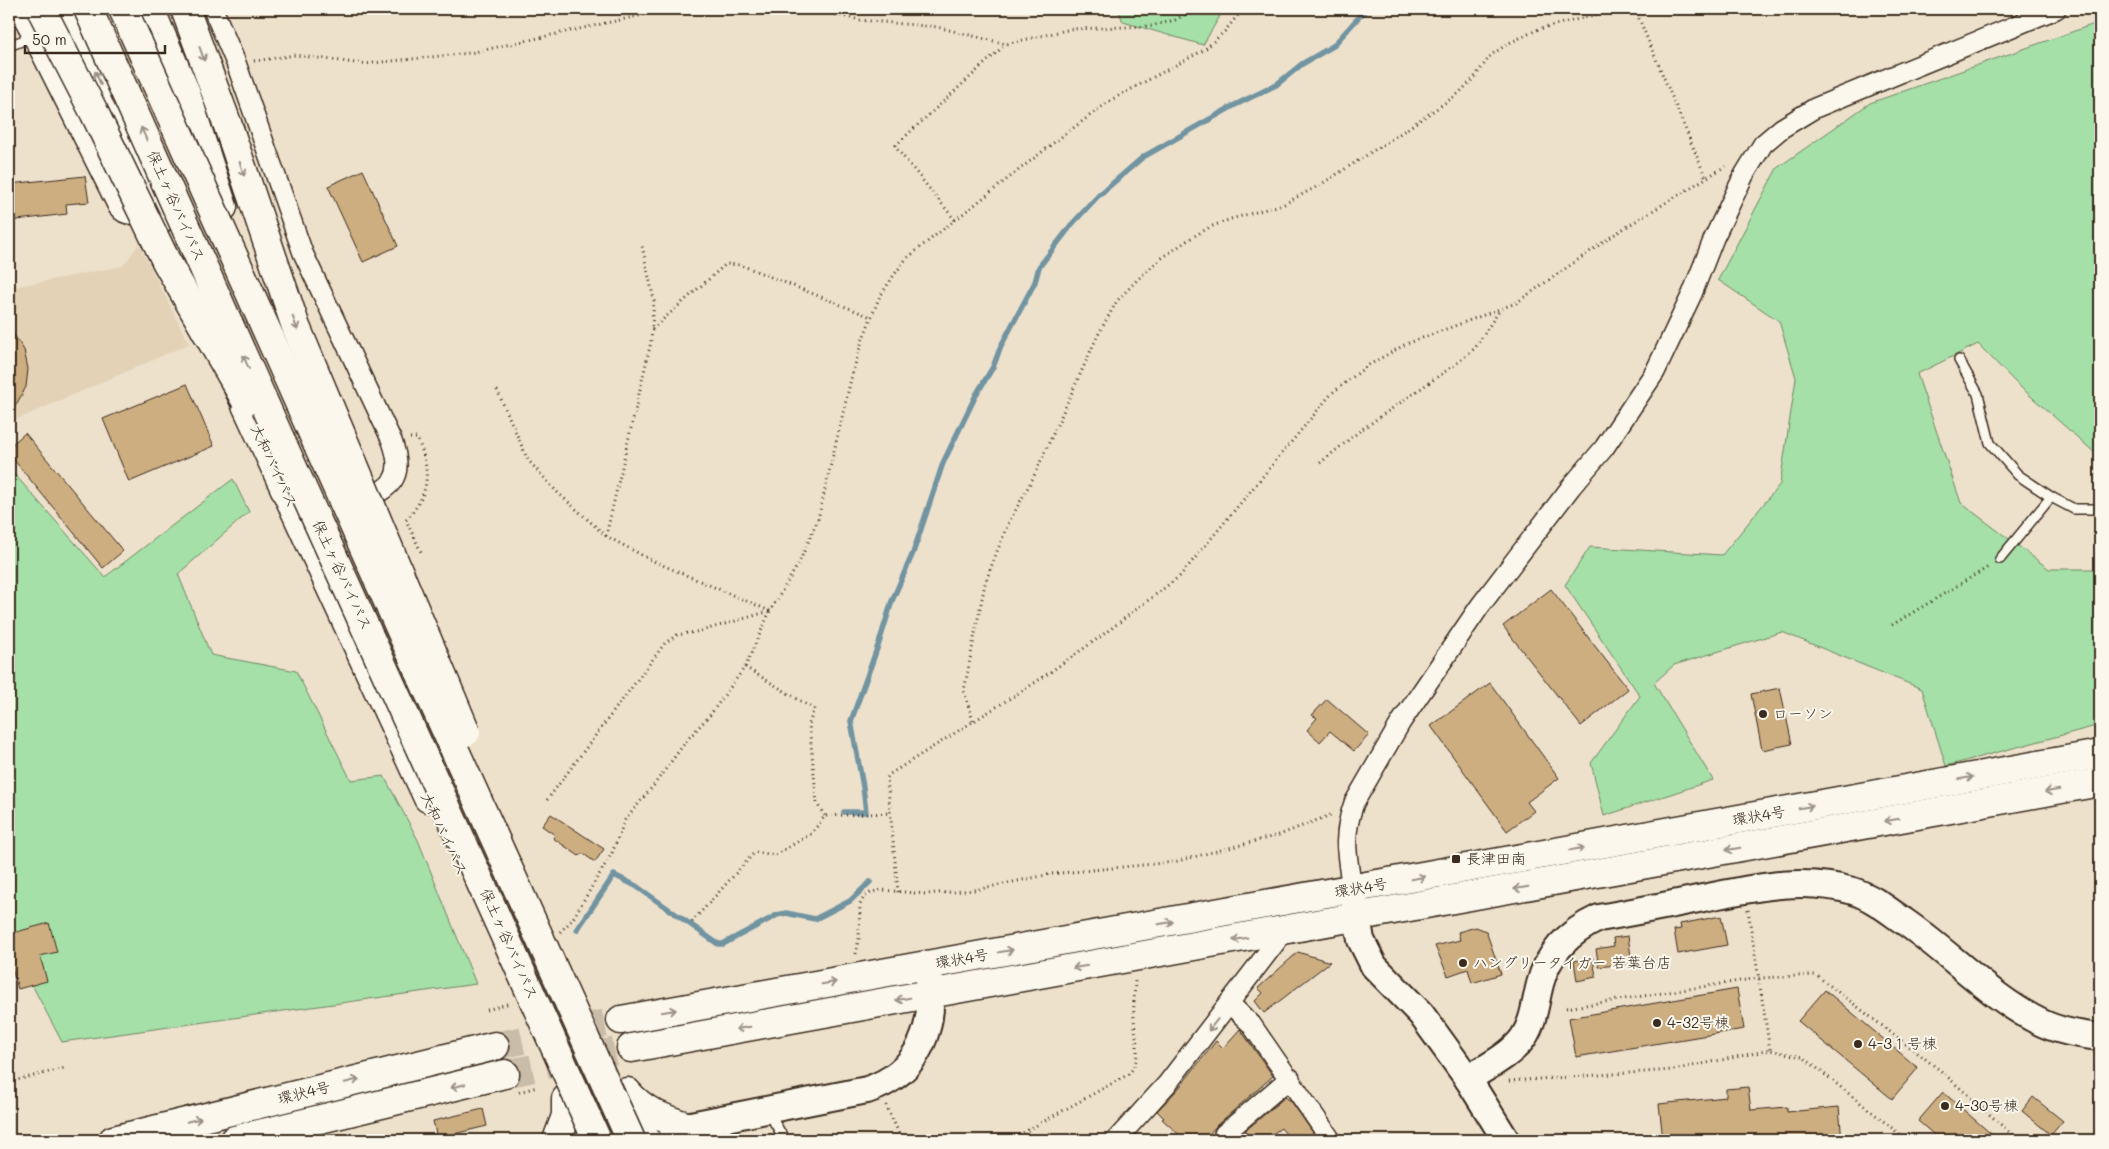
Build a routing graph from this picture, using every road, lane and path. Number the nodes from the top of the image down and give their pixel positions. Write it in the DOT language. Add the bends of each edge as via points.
graph roads {
  1 [pos="19,9"];
  2 [pos="41,9"];
  3 [pos="68,9"];
  4 [pos="88,9"];
  5 [pos="123,9"];
  6 [pos="135,9"];
  7 [pos="150,9"];
  8 [pos="185,9"];
  9 [pos="214,9"];
  10 [pos="670,9"];
  11 [pos="811,9"];
  12 [pos="1195,9"];
  13 [pos="1243,9"];
  14 [pos="1618,9"];
  15 [pos="1635,9"];
  16 [pos="2056,9"];
  17 [pos="34,36"];
  18 [pos="1006,44"];
  19 [pos="9,46"];
  20 [pos="236,63"];
  21 [pos="1730,164"];
  22 [pos="1706,178"];
  23 [pos="154,207"];
  24 [pos="223,207"];
  25 [pos="955,220"];
  26 [pos="642,246"];
  27 [pos="1499,311"];
  28 [pos="872,316"];
  29 [pos="652,329"];
  30 [pos="1959,360"];
  31 [pos="497,390"];
  32 [pos="392,441"];
  33 [pos="1320,463"];
  34 [pos="2051,497"];
  35 [pos="356,505"];
  36 [pos="2100,509"];
  37 [pos="606,536"];
  38 [pos="325,539"];
  39 [pos="422,554"];
  40 [pos="2000,559"];
  41 [pos="770,611"];
  42 [pos="1892,624"];
  43 [pos="745,667"];
  44 [pos="973,721"];
  45 [pos="2100,754"];
  46 [pos="2100,782"];
  47 [pos="547,800"];
  48 [pos="890,813"];
  49 [pos="825,816"];
  50 [pos="1349,817"];
  51 [pos="1352,890"];
  52 [pos="1745,890"];
  53 [pos="898,892"];
  54 [pos="1357,918"];
  55 [pos="692,922"];
  56 [pos="1285,930"];
  57 [pos="554,938"];
  58 [pos="1132,958"];
  59 [pos="927,965"];
  60 [pos="1759,978"];
  61 [pos="850,979"];
  62 [pos="932,994"];
  63 [pos="520,1000"];
  64 [pos="1229,1003"];
  65 [pos="1566,1008"];
  66 [pos="487,1010"];
  67 [pos="621,1020"];
  68 [pos="2100,1037"];
  69 [pos="495,1046"];
  70 [pos="631,1048"];
  71 [pos="1770,1050"];
  72 [pos="65,1068"];
  73 [pos="505,1074"];
  74 [pos="1290,1078"];
  75 [pos="1468,1079"];
  76 [pos="1506,1081"];
  77 [pos="9,1082"];
  78 [pos="621,1085"];
  79 [pos="878,1087"];
  80 [pos="566,1099"];
  81 [pos="767,1110"];
  82 [pos="679,1133"];
  83 [pos="113,1140"];
  84 [pos="234,1140"];
  85 [pos="557,1140"];
  86 [pos="585,1140"];
  87 [pos="597,1140"];
  88 [pos="632,1140"];
  89 [pos="646,1140"];
  90 [pos="785,1140"];
  91 [pos="902,1140"];
  92 [pos="1010,1140"];
  93 [pos="1116,1140"];
  94 [pos="1230,1140"];
  95 [pos="1331,1140"];
  96 [pos="1506,1140"];
  97 [pos="1907,1140"];
  98 [pos="2018,1140"];
  1 -- 17 [label="street"];
  2 -- 38 [label="main road, bridge" via="166,261"];
  23 -- 3 [label="main road, 大和バイパス, one-way"];
  38 -- 4 [label="main road, 保土ヶ谷バイパス, one-way, bridge"];
  5 -- 88 [label="main road, 保土ヶ谷バイパス, bridge"];
  6 -- 24 [label="main road"];
  7 -- 24 [label="main road" via="185,91"];
  8 -- 88 [label="main road, one-way, bridge" via="228,123 296,327 417,611"];
  9 -- 20 [label="street"];
  10 -- 20 [label="path" via="470,53 363,64 295,55"];
  11 -- 18 [label="path" via="860,20 937,27"];
  12 -- 18 [label="path" via="1175,20 1150,26 1070,29"];
  13 -- 25 [label="path" via="1204,50 1111,100"];
  14 -- 44 [label="path" via="1539,29 1508,43 1491,55 1458,94 1398,135 1284,204 1231,219 1191,238 1159,260 1117,301 1098,335 994,559 981,603 964,691"];
  15 -- 22 [label="path"];
  16 -- 50 [label="street" via="1814,108 1763,144 1744,175 1655,372 1604,448 1480,606 1401,722"];
  17 -- 19 [label="lane"];
  17 -- 23 [label="street" via="118,207 132,216"];
  18 -- 25 [label="path" via="896,145"];
  20 -- 32 [label="street" via="303,253"];
  21 -- 22 [label="path"];
  22 -- 27 [label="path"];
  23 -- 63 [label="main road, 大和バイパス"];
  24 -- 35 [label="main road"];
  25 -- 28 [label="path" via="906,259 887,285"];
  26 -- 29 [label="path" via="654,300"];
  27 -- 33 [label="path" via="1475,348"];
  27 -- 44 [label="path" via="1406,344 1367,366 1332,393 1180,576 1036,682"];
  28 -- 29 [label="path" via="741,265 726,264"];
  28 -- 41 [label="path" via="852,375 818,519 798,563"];
  29 -- 37 [label="path"];
  30 -- 34 [label="lane" via="1978,394 1990,443 2018,475"];
  31 -- 37 [label="path" via="528,460 557,492"];
  32 -- 35 [label="street" via="398,458 396,476 386,490"];
  32 -- 39 [label="path" via="417,438 426,458 424,493 406,520"];
  34 -- 36 [label="lane" via="2074,509"];
  34 -- 40 [label="lane"];
  35 -- 57 [label="main road"];
  37 -- 41 [label="path" via="653,561"];
  38 -- 87 [label="main road, 保土ヶ谷バイパス, bridge"];
  40 -- 42 [label="path" via="1975,577"];
  41 -- 43 [label="path"];
  41 -- 47 [label="path" via="677,635 666,643"];
  43 -- 49 [label="path" via="814,709 809,724 817,804"];
  43 -- 57 [label="path" via="625,820 612,853 572,920"];
  44 -- 48 [label="path" via="890,774 887,778"];
  51 -- 45 [label="main road, 環状4号, one-way"];
  46 -- 54 [label="main road, 環状4号, one-way"];
  48 -- 49 [label="path"];
  48 -- 53 [label="path"];
  49 -- 55 [label="path" via="811,834 776,855 755,852"];
  50 -- 51 [label="street" via="1346,845"];
  50 -- 53 [label="path" via="1337,812 1279,835 1174,862 1051,874 975,890 926,894"];
  51 -- 54 [label="street"];
  59 -- 51 [label="main road, 環状4号, one-way"];
  52 -- 60 [label="path"];
  52 -- 68 [label="street" via="1800,883 1854,892 1882,905 1920,932 2019,1010 2042,1023"];
  52 -- 75 [label="street" via="1599,918 1581,926 1550,959 1540,982 1533,1018 1523,1038 1510,1052"];
  53 -- 61 [label="path" via="882,890 864,897 860,905 859,938"];
  54 -- 56 [label="main road, 環状4号"];
  54 -- 75 [label="street" via="1362,940 1374,966 1420,1014"];
  56 -- 58 [label="main road, 環状4号, one-way"];
  56 -- 64 [label="street"];
  57 -- 78 [label="main road"];
  58 -- 62 [label="main road, 環状4号, one-way"];
  58 -- 92 [label="path" via="1136,974 1134,1017 1138,1055 1135,1068"];
  59 -- 61 [label="main road, 環状4号"];
  59 -- 62 [label="street"];
  60 -- 65 [label="path"];
  60 -- 71 [label="path"];
  60 -- 98 [label="path" via="1816,975 1941,1071"];
  67 -- 61 [label="main road, 環状4号, one-way"];
  62 -- 70 [label="main road, 環状4号, one-way"];
  62 -- 79 [label="street" via="926,1026 915,1056 895,1078"];
  63 -- 66 [label="path"];
  63 -- 80 [label="main road, 大和バイパス"];
  64 -- 74 [label="street" via="1251,1024"];
  64 -- 93 [label="street, one-way" via="1167,1084"];
  83 -- 69 [label="main road, 環状4号, one-way"];
  71 -- 76 [label="path" via="1673,1070"];
  71 -- 97 [label="path" via="1803,1057"];
  72 -- 77 [label="path"];
  73 -- 84 [label="main road, 環状4号, one-way"];
  74 -- 94 [label="street" via="1224,1134"];
  74 -- 95 [label="street"];
  75 -- 96 [label="street"];
  78 -- 82 [label="main road" via="636,1103"];
  78 -- 89 [label="main road"];
  79 -- 81 [label="street"];
  79 -- 91 [label="path"];
  80 -- 85 [label="main road" via="566,1116"];
  80 -- 86 [label="main road, 大和バイパス"];
  81 -- 82 [label="street"];
  81 -- 90 [label="lane"];
}
